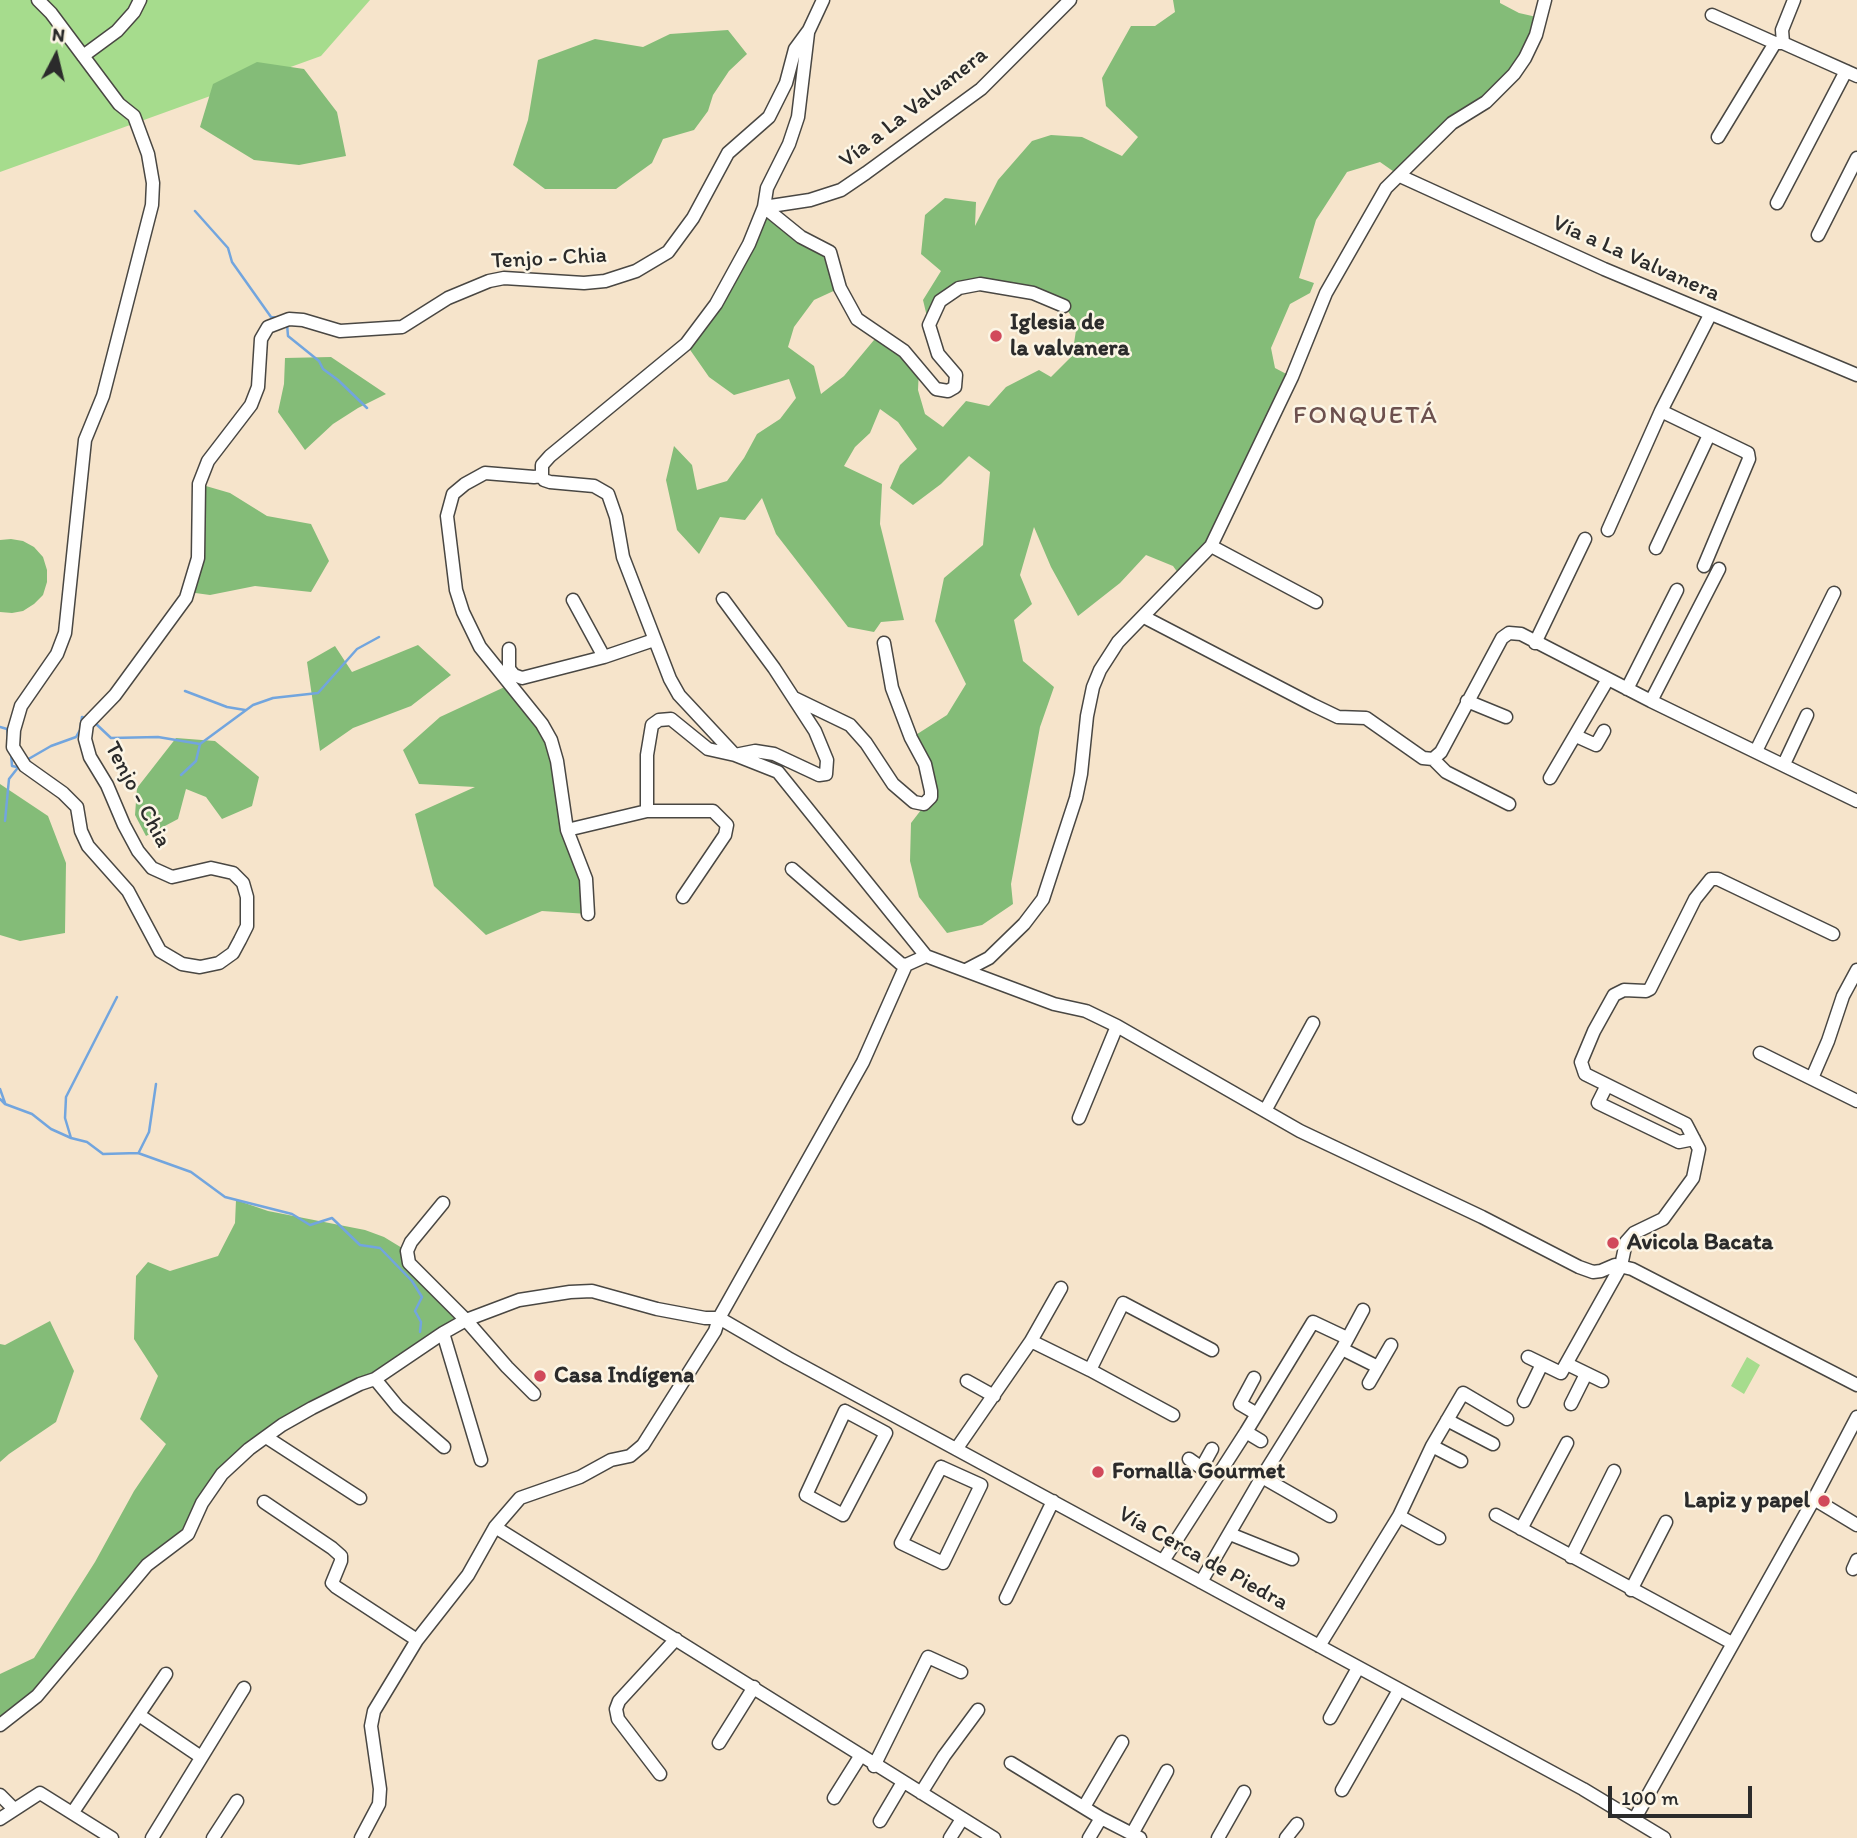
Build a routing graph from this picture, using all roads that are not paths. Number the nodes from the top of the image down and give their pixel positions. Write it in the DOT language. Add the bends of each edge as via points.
graph roads {
  1 [pos="38,0"];
  2 [pos="140,0"];
  3 [pos="823,0"];
  4 [pos="1070,0"];
  5 [pos="1545,0"];
  6 [pos="1794,0"];
  7 [pos="1712,15"];
  8 [pos="809,30"];
  9 [pos="1779,43"];
  10 [pos="83,56"];
  11 [pos="1852,74"];
  12 [pos="1718,137"];
  13 [pos="1857,158"];
  14 [pos="1400,176"];
  15 [pos="1777,203"];
  16 [pos="764,207"];
  17 [pos="1818,235"];
  18 [pos="1065,306"];
  19 [pos="1710,315"];
  20 [pos="1857,375"];
  21 [pos="1661,411"];
  22 [pos="1709,435"];
  23 [pos="542,475"];
  24 [pos="1608,530"];
  25 [pos="1585,539"];
  26 [pos="1211,546"];
  27 [pos="1656,548"];
  28 [pos="1704,566"];
  29 [pos="1718,569"];
  30 [pos="1677,590"];
  31 [pos="1834,593"];
  32 [pos="723,599"];
  33 [pos="573,600"];
  34 [pos="1316,602"];
  35 [pos="1144,617"];
  36 [pos="654,640"];
  37 [pos="884,643"];
  38 [pos="1535,643"];
  39 [pos="509,649"];
  40 [pos="604,657"];
  41 [pos="1608,680"];
  42 [pos="1627,689"];
  43 [pos="791,696"];
  44 [pos="1467,701"];
  45 [pos="1651,701"];
  46 [pos="1807,715"];
  47 [pos="1506,717"];
  48 [pos="1604,731"];
  49 [pos="1576,736"];
  50 [pos="1756,751"];
  51 [pos="735,755"];
  52 [pos="1433,759"];
  53 [pos="1784,764"];
  54 [pos="1550,778"];
  55 [pos="1853,796"];
  56 [pos="1509,804"];
  57 [pos="647,811"];
  58 [pos="567,830"];
  59 [pos="792,869"];
  60 [pos="683,897"];
  61 [pos="588,914"];
  62 [pos="1833,934"];
  63 [pos="926,956"];
  64 [pos="989,958"];
  65 [pos="906,965"];
  66 [pos="966,970"];
  67 [pos="1857,970"];
  68 [pos="985,978"];
  69 [pos="1313,1023"];
  70 [pos="1117,1026"];
  71 [pos="1760,1053"];
  72 [pos="1812,1078"];
  73 [pos="1606,1085"];
  74 [pos="1857,1101"];
  75 [pos="1265,1111"];
  76 [pos="1079,1118"];
  77 [pos="1694,1139"];
  78 [pos="443,1203"];
  79 [pos="1621,1266"];
  80 [pos="1061,1287"];
  81 [pos="1363,1310"];
  82 [pos="719,1318"];
  83 [pos="466,1320"];
  84 [pos="443,1333"];
  85 [pos="1031,1341"];
  86 [pos="1345,1343"];
  87 [pos="1391,1345"];
  88 [pos="1212,1350"];
  89 [pos="1528,1357"];
  90 [pos="1542,1364"];
  91 [pos="1567,1364"];
  92 [pos="1378,1367"];
  93 [pos="1090,1370"];
  94 [pos="1586,1374"];
  95 [pos="1254,1378"];
  96 [pos="375,1379"];
  97 [pos="967,1381"];
  98 [pos="1602,1381"];
  99 [pos="1368,1383"];
  100 [pos="1857,1385"];
  101 [pos="534,1394"];
  102 [pos="994,1396"];
  103 [pos="1524,1401"];
  104 [pos="874,1403"];
  105 [pos="1571,1404"];
  106 [pos="1257,1414"];
  107 [pos="1173,1415"];
  108 [pos="1857,1417"];
  109 [pos="1507,1419"];
  110 [pos="1447,1420"];
  111 [pos="865,1422"];
  112 [pos="1246,1432"];
  113 [pos="266,1437"];
  114 [pos="1261,1441"];
  115 [pos="1567,1443"];
  116 [pos="1493,1444"];
  117 [pos="1432,1446"];
  118 [pos="444,1447"];
  119 [pos="957,1448"];
  120 [pos="1212,1449"];
  121 [pos="1189,1459"];
  122 [pos="481,1460"];
  123 [pos="981,1461"];
  124 [pos="1461,1461"];
  125 [pos="1202,1467"];
  126 [pos="1614,1471"];
  127 [pos="1262,1477"];
  128 [pos="1216,1478"];
  129 [pos="971,1479"];
  130 [pos="360,1498"];
  131 [pos="1814,1499"];
  132 [pos="1053,1501"];
  133 [pos="264,1502"];
  134 [pos="1496,1515"];
  135 [pos="1330,1516"];
  136 [pos="1399,1516"];
  137 [pos="1666,1522"];
  138 [pos="1857,1525"];
  139 [pos="495,1527"];
  140 [pos="1521,1529"];
  141 [pos="1230,1534"];
  142 [pos="1439,1538"];
  143 [pos="1571,1557"];
  144 [pos="1292,1559"];
  145 [pos="1163,1561"];
  146 [pos="1201,1582"];
  147 [pos="1631,1590"];
  148 [pos="1006,1598"];
  149 [pos="676,1639"];
  150 [pos="417,1640"];
  151 [pos="1732,1643"];
  152 [pos="1319,1646"];
  153 [pos="1358,1668"];
  154 [pos="961,1672"];
  155 [pos="166,1674"];
  156 [pos="754,1687"];
  157 [pos="244,1688"];
  158 [pos="1398,1690"];
  159 [pos="978,1710"];
  160 [pos="139,1715"];
  161 [pos="1330,1718"];
  162 [pos="0,1725"];
  163 [pos="1122,1742"];
  164 [pos="719,1744"];
  165 [pos="861,1755"];
  166 [pos="201,1757"];
  167 [pos="1011,1763"];
  168 [pos="874,1766"];
  169 [pos="1167,1771"];
  170 [pos="660,1774"];
  171 [pos="904,1783"];
  172 [pos="1342,1790"];
  173 [pos="1244,1792"];
  174 [pos="920,1793"];
  175 [pos="0,1795"];
  176 [pos="834,1798"];
  177 [pos="237,1801"];
  178 [pos="1084,1808"];
  179 [pos="14,1809"];
  180 [pos="73,1812"];
  181 [pos="1101,1818"];
  182 [pos="0,1819"];
  183 [pos="962,1819"];
  184 [pos="1634,1820"];
  185 [pos="880,1821"];
  186 [pos="1297,1825"];
  187 [pos="1136,1836"];
  188 [pos="111,1838"];
  189 [pos="152,1838"];
  190 [pos="213,1838"];
  191 [pos="361,1838"];
  192 [pos="950,1838"];
  193 [pos="993,1838"];
  194 [pos="1089,1838"];
  195 [pos="1218,1838"];
  196 [pos="1286,1838"];
  197 [pos="1664,1838"];
  1 -- 10 [label="street, Tenjo - Chia"];
  2 -- 10 [label="street" via="117,31"];
  3 -- 8 [label="street, Tenjo - Chia"];
  4 -- 16 [label="street, Vía a La Valvanera" via="981,89 841,190"];
  5 -- 14 [label="street" via="1536,35 1514,74 1486,102 1452,123"];
  6 -- 9 [label="street"];
  7 -- 9 [label="street"];
  8 -- 10 [label="street, Tenjo - Chia" via="795,49 786,83 769,117 728,153 693,218 668,252 636,271 584,283 489,281 448,298 402,327 341,331 289,319 268,327 261,339 258,387 251,405 208,461 199,484 198,558 186,598 115,695 87,724 85,739 124,825 152,868 172,877 211,868 233,873 243,883 247,926 240,940 233,953 219,963 200,967 182,964 160,951 128,891 88,846 77,807 25,766 13,747 21,706 57,654 65,633 85,440 103,396 152,205 151,169 141,131 134,116 119,104"];
  8 -- 16 [label="street" via="798,117"];
  9 -- 11 [label="street"];
  9 -- 12 [label="street"];
  11 -- 15 [label="street"];
  13 -- 17 [label="street"];
  14 -- 19 [label="street, Vía a La Valvanera"];
  14 -- 26 [label="street" via="1386,188 1326,293 1292,377"];
  16 -- 18 [label="street" via="801,237 830,252 840,288 857,319 905,351 936,390 955,387 956,375 938,354 929,325 940,301 959,288 980,284 1004,288"];
  16 -- 23 [label="street" via="716,304 686,344 550,456 542,465"];
  19 -- 20 [label="street, Vía a La Valvanera"];
  19 -- 21 [label="street"];
  21 -- 22 [label="street"];
  21 -- 24 [label="street"];
  22 -- 27 [label="street"];
  22 -- 28 [label="street" via="1744,450 1749,458"];
  23 -- 36 [label="street" via="550,482 594,486 608,494 623,557"];
  23 -- 58 [label="street" via="485,473 455,490 447,516 456,590 470,629 551,740"];
  25 -- 38 [label="street"];
  26 -- 34 [label="street"];
  26 -- 35 [label="street"];
  29 -- 45 [label="street"];
  30 -- 42 [label="street"];
  31 -- 50 [label="street"];
  32 -- 43 [label="street"];
  33 -- 40 [label="street"];
  35 -- 52 [label="street" via="1338,717 1366,718 1423,758"];
  35 -- 64 [label="street" via="1118,642 1093,687 1076,798 1043,899"];
  36 -- 40 [label="street"];
  36 -- 51 [label="street" via="679,695"];
  37 -- 43 [label="street" via="892,688 925,764 931,797 924,804 914,802 893,784 850,725"];
  38 -- 41 [label="street"];
  38 -- 44 [label="street" via="1509,633 1502,638"];
  39 -- 40 [label="street" via="509,669 522,678"];
  41 -- 42 [label="street"];
  41 -- 49 [label="street"];
  42 -- 45 [label="street"];
  43 -- 51 [label="street" via="815,731 827,760 826,774 774,754"];
  44 -- 47 [label="street"];
  44 -- 52 [label="street"];
  45 -- 50 [label="street"];
  46 -- 53 [label="street"];
  48 -- 49 [label="street" via="1596,746"];
  49 -- 54 [label="street"];
  50 -- 53 [label="street"];
  51 -- 57 [label="street" via="708,749 671,719 659,720 652,725 647,755"];
  51 -- 63 [label="street" via="778,772"];
  52 -- 56 [label="street" via="1446,772"];
  53 -- 55 [label="street"];
  57 -- 58 [label="street"];
  57 -- 60 [label="street" via="712,810 727,825 725,835"];
  58 -- 61 [label="street" via="586,879"];
  59 -- 65 [label="street"];
  62 -- 73 [label="street" via="1711,879 1695,899 1650,989 1614,995 1594,1031 1581,1062 1585,1074"];
  63 -- 65 [label="street"];
  63 -- 66 [label="street"];
  64 -- 66 [label="street"];
  64 -- 68 [label="street"];
  65 -- 82 [label="street" via="863,1062"];
  66 -- 68 [label="street"];
  67 -- 72 [label="street"];
  68 -- 70 [label="street" via="1086,1011"];
  69 -- 75 [label="street"];
  70 -- 75 [label="street"];
  70 -- 76 [label="street"];
  71 -- 72 [label="street"];
  72 -- 74 [label="street"];
  73 -- 77 [label="street" via="1686,1124"];
  73 -- 77 [label="street" via="1598,1103 1679,1142"];
  75 -- 79 [label="street" via="1579,1267 1593,1272"];
  77 -- 79 [label="street" via="1699,1149 1693,1178 1663,1219 1626,1242"];
  78 -- 83 [label="street" via="411,1242 409,1264"];
  79 -- 91 [label="street"];
  79 -- 100 [label="street"];
  80 -- 85 [label="street"];
  81 -- 86 [label="street"];
  82 -- 83 [label="street" via="657,1309 592,1291 519,1300"];
  82 -- 104 [label="street, Vía Cerca de Piedra"];
  82 -- 139 [label="street" via="643,1445 630,1456 520,1498"];
  83 -- 84 [label="street"];
  83 -- 101 [label="street"];
  84 -- 96 [label="street"];
  84 -- 122 [label="street"];
  85 -- 93 [label="street"];
  85 -- 102 [label="street"];
  86 -- 92 [label="street"];
  86 -- 106 [label="street" via="1313,1322"];
  86 -- 127 [label="street"];
  87 -- 92 [label="street"];
  88 -- 93 [label="street" via="1123,1303"];
  89 -- 90 [label="street"];
  90 -- 91 [label="street" via="1561,1373"];
  90 -- 103 [label="street"];
  91 -- 94 [label="street"];
  92 -- 99 [label="street"];
  93 -- 107 [label="street"];
  94 -- 98 [label="street"];
  94 -- 105 [label="street"];
  95 -- 106 [label="street" via="1240,1404"];
  96 -- 113 [label="street" via="312,1408"];
  96 -- 118 [label="street" via="398,1407"];
  97 -- 102 [label="street"];
  102 -- 119 [label="street"];
  104 -- 111 [label="street"];
  104 -- 119 [label="street, Vía Cerca de Piedra"];
  106 -- 112 [label="street"];
  108 -- 131 [label="street"];
  109 -- 110 [label="street" via="1463,1393"];
  110 -- 116 [label="street"];
  110 -- 117 [label="street"];
  111 -- 111 [label="street" via="845,1411 806,1495 843,1515 886,1433"];
  112 -- 114 [label="street"];
  112 -- 128 [label="street"];
  113 -- 130 [label="street"];
  113 -- 162 [label="street" via="222,1474 188,1534 147,1565 37,1696"];
  115 -- 140 [label="street"];
  117 -- 124 [label="street"];
  117 -- 136 [label="street"];
  119 -- 123 [label="street, Vía Cerca de Piedra"];
  120 -- 125 [label="street"];
  121 -- 125 [label="street"];
  123 -- 129 [label="street"];
  123 -- 132 [label="street, Vía Cerca de Piedra"];
  125 -- 128 [label="street"];
  126 -- 143 [label="street"];
  127 -- 135 [label="street"];
  127 -- 141 [label="street"];
  128 -- 145 [label="street"];
  129 -- 129 [label="street" via="941,1467 901,1543 943,1563 981,1485"];
  131 -- 138 [label="street"];
  131 -- 151 [label="street"];
  132 -- 145 [label="street, Vía Cerca de Piedra"];
  132 -- 148 [label="street"];
  133 -- 150 [label="street" via="341,1556 332,1583 336,1587"];
  134 -- 140 [label="street"];
  136 -- 142 [label="street"];
  136 -- 152 [label="street"];
  137 -- 147 [label="street"];
  139 -- 149 [label="street"];
  139 -- 150 [label="street" via="468,1575"];
  140 -- 143 [label="street"];
  141 -- 144 [label="street"];
  141 -- 146 [label="street"];
  143 -- 147 [label="street"];
  145 -- 146 [label="street, Vía Cerca de Piedra"];
  146 -- 152 [label="street, Vía Cerca de Piedra"];
  147 -- 151 [label="street"];
  149 -- 156 [label="street"];
  149 -- 170 [label="street" via="615,1709"];
  150 -- 191 [label="street" via="374,1711 371,1726 379,1804"];
  151 -- 184 [label="street"];
  152 -- 153 [label="street, Vía Cerca de Piedra"];
  153 -- 158 [label="street, Vía Cerca de Piedra"];
  153 -- 161 [label="street"];
  154 -- 168 [label="street" via="928,1657"];
  155 -- 160 [label="street"];
  156 -- 164 [label="street"];
  156 -- 165 [label="street"];
  157 -- 166 [label="street"];
  158 -- 172 [label="street"];
  158 -- 184 [label="street, Vía Cerca de Piedra"];
  159 -- 174 [label="street"];
  160 -- 166 [label="street"];
  160 -- 180 [label="street"];
  163 -- 178 [label="street"];
  165 -- 168 [label="street"];
  165 -- 176 [label="street"];
  166 -- 189 [label="street"];
  167 -- 178 [label="street"];
  168 -- 171 [label="street"];
  169 -- 187 [label="street"];
  171 -- 174 [label="street"];
  171 -- 185 [label="street"];
  173 -- 195 [label="street"];
  174 -- 183 [label="street"];
  175 -- 179 [label="street"];
  177 -- 190 [label="street"];
  178 -- 181 [label="street"];
  179 -- 180 [label="street" via="40,1793"];
  179 -- 182 [label="street"];
  180 -- 188 [label="street"];
  181 -- 187 [label="street"];
  181 -- 194 [label="street"];
  183 -- 192 [label="street"];
  183 -- 193 [label="street"];
  184 -- 197 [label="street, Vía Cerca de Piedra"];
  186 -- 196 [label="street"];
}
